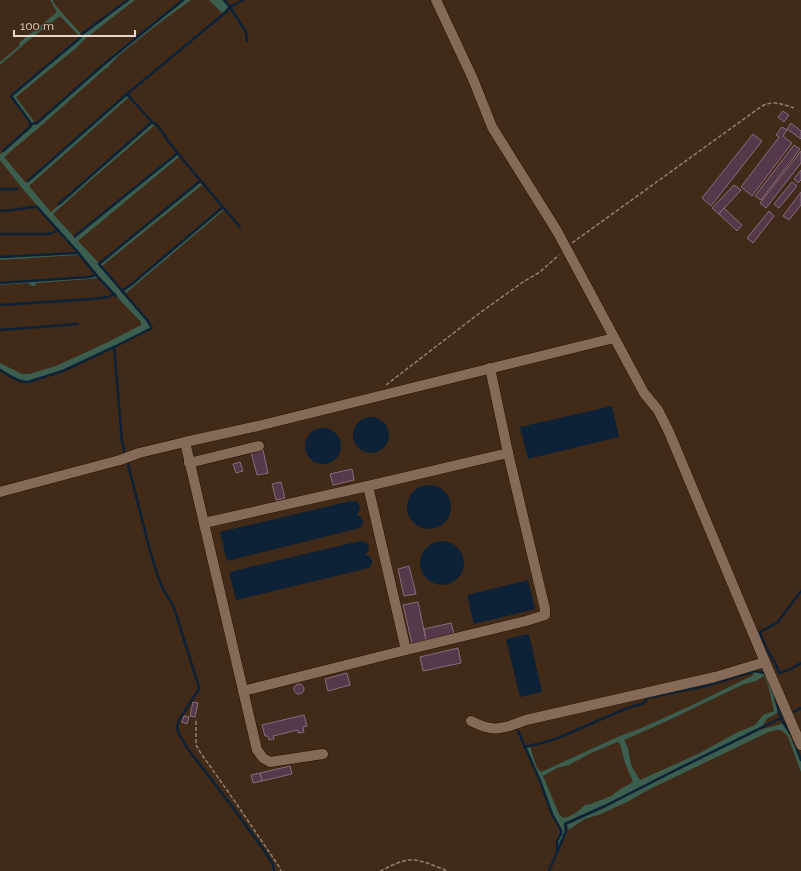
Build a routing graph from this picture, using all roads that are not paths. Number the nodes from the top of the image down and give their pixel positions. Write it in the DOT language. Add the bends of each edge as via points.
graph roads {
  1 [pos="436,0"];
  2 [pos="614,338"];
  3 [pos="490,368"];
  4 [pos="185,442"];
  5 [pos="258,446"];
  6 [pos="508,452"];
  7 [pos="189,463"];
  8 [pos="368,486"];
  9 [pos="0,492"];
  10 [pos="204,523"];
  11 [pos="406,650"];
  12 [pos="765,662"];
  13 [pos="243,690"];
  14 [pos="472,721"];
  15 [pos="801,745"];
  16 [pos="323,754"];
  1 -- 2 [label="street" via="492,127 557,231"];
  2 -- 3 [label="street"];
  2 -- 12 [label="street" via="669,432"];
  3 -- 4 [label="street"];
  3 -- 6 [label="street"];
  4 -- 7 [label="street"];
  4 -- 9 [label="street"];
  5 -- 7 [label="street"];
  6 -- 8 [label="street"];
  6 -- 11 [label="street" via="545,609 544,615"];
  7 -- 10 [label="street"];
  8 -- 10 [label="street"];
  8 -- 11 [label="street"];
  10 -- 13 [label="street"];
  11 -- 13 [label="street"];
  12 -- 14 [label="street" via="715,677 526,720 503,728 481,726"];
  12 -- 15 [label="street"];
  13 -- 16 [label="street" via="257,750 263,758 270,762"];
}
